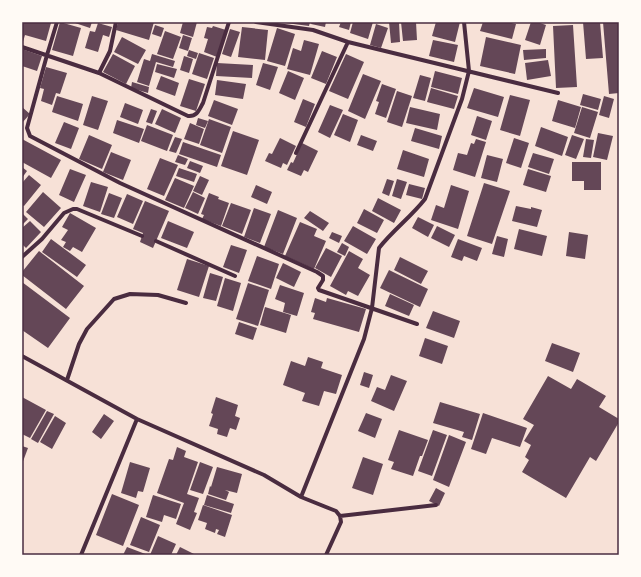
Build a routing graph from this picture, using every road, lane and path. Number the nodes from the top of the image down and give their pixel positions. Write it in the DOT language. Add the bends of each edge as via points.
graph roads {
  1 [pos="57,22"];
  2 [pos="116,22"];
  3 [pos="229,22"];
  4 [pos="256,22"];
  5 [pos="464,22"];
  6 [pos="348,42"];
  7 [pos="22,47"];
  8 [pos="47,55"];
  9 [pos="469,71"];
  10 [pos="99,73"];
  11 [pos="558,93"];
  12 [pos="296,154"];
  13 [pos="142,236"];
  14 [pos="156,242"];
  15 [pos="22,257"];
  16 [pos="236,276"];
  17 [pos="186,303"];
  18 [pos="372,308"];
  19 [pos="417,324"];
  20 [pos="22,356"];
  21 [pos="67,380"];
  22 [pos="137,419"];
  23 [pos="301,497"];
  24 [pos="436,505"];
  25 [pos="340,516"];
  26 [pos="81,555"];
  27 [pos="326,555"];
  1 -- 8 [label="street"];
  2 -- 10 [label="street" via="110,51"];
  3 -- 10 [label="street" via="199,111 193,116 181,113"];
  4 -- 6 [label="street" via="313,30"];
  5 -- 9 [label="street"];
  6 -- 9 [label="street"];
  6 -- 12 [label="street"];
  7 -- 8 [label="street"];
  8 -- 10 [label="street"];
  8 -- 18 [label="street" via="27,128 30,136 120,183 317,272 323,276 319,290"];
  9 -- 11 [label="street"];
  9 -- 18 [label="street" via="462,99 425,199 379,248"];
  13 -- 15 [label="street" via="73,209 64,213 42,239"];
  14 -- 16 [label="street"];
  17 -- 21 [label="street" via="158,295 137,294 114,300 88,329 79,344"];
  18 -- 19 [label="street"];
  18 -- 23 [label="street" via="355,363"];
  20 -- 21 [label="street"];
  21 -- 22 [label="street"];
  22 -- 23 [label="street" via="264,475"];
  22 -- 26 [label="street"];
  23 -- 25 [label="street" via="336,511"];
  24 -- 25 [label="street"];
  25 -- 27 [label="street" via="341,522"];
}
